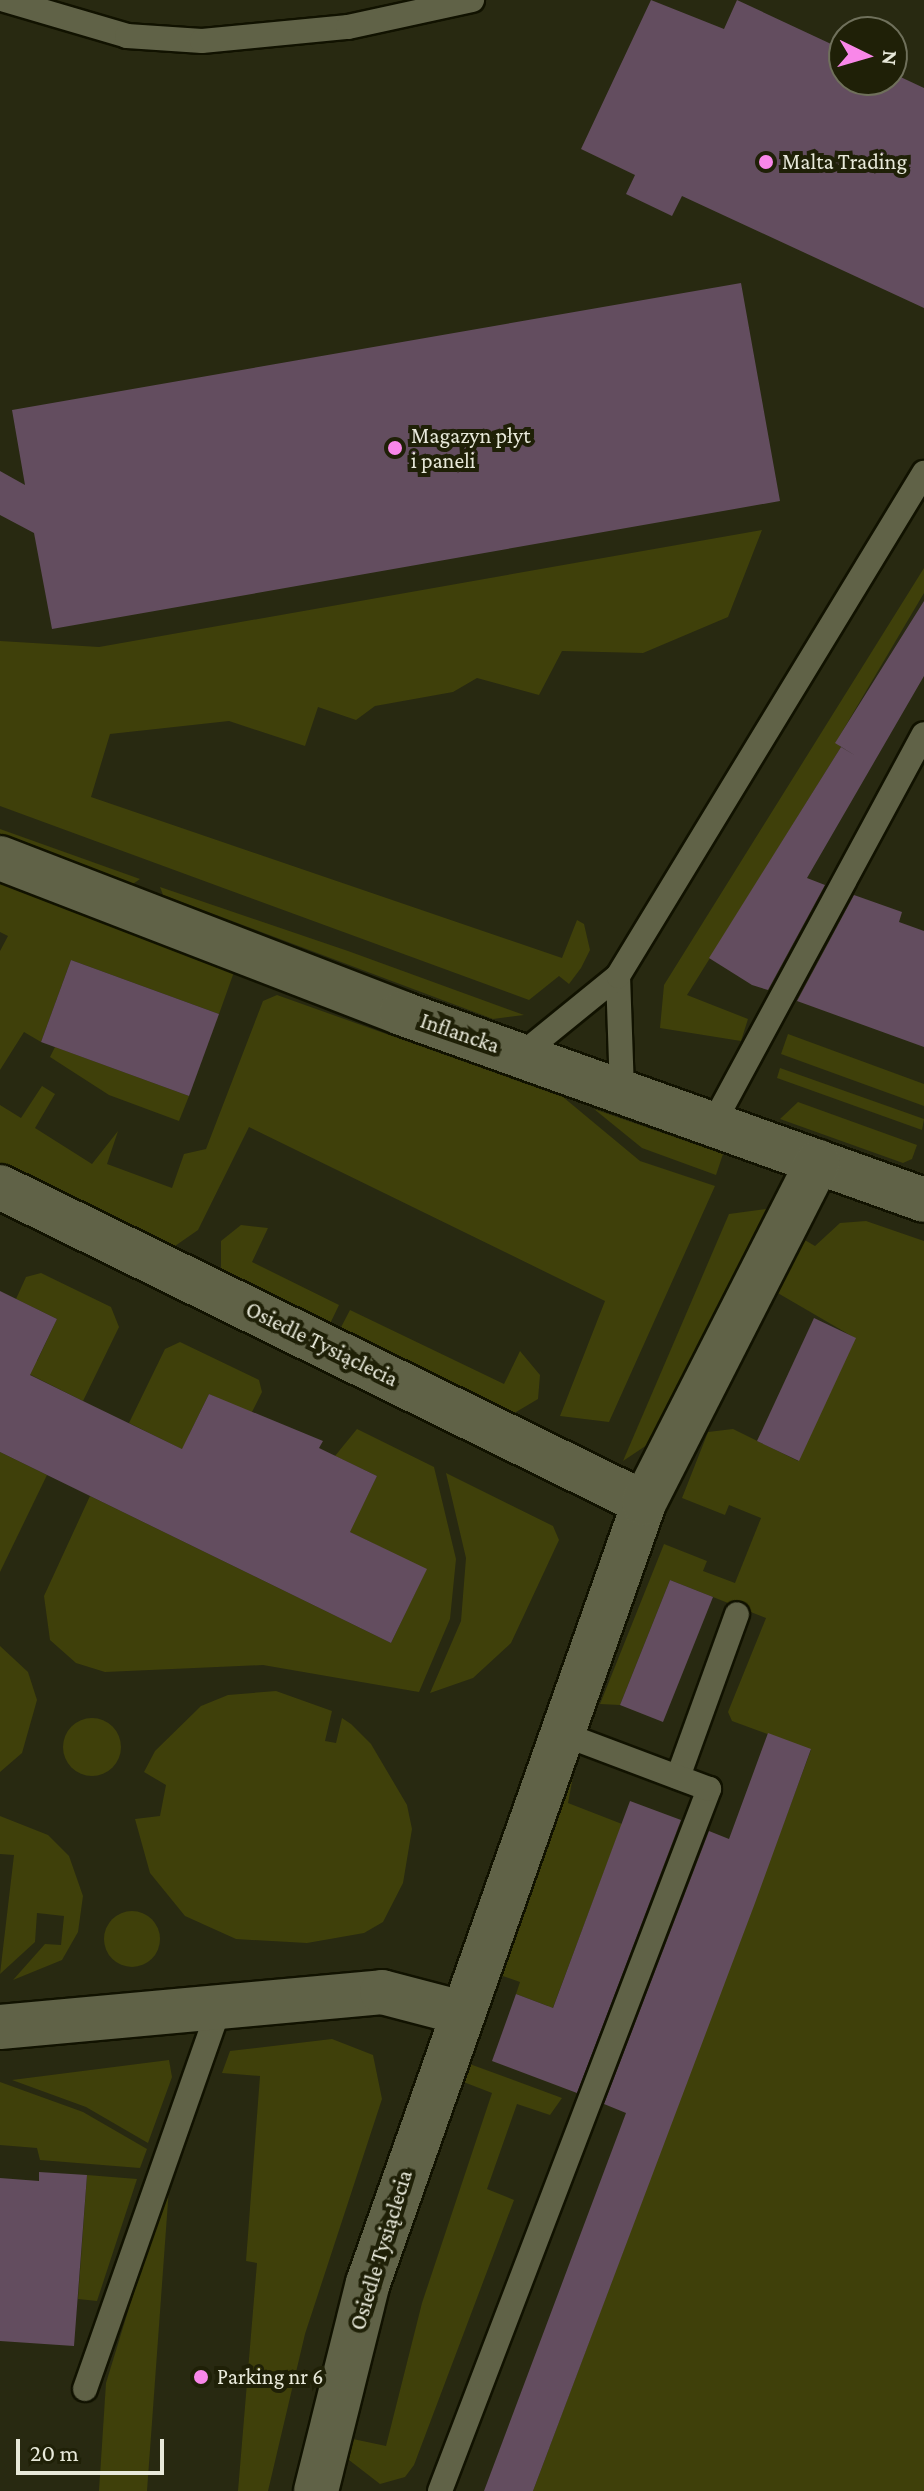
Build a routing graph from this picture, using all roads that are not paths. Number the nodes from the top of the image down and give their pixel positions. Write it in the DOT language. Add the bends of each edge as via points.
graph roads {
  1 [pos="5,0"];
  2 [pos="472,0"];
  3 [pos="924,473"];
  4 [pos="924,734"];
  5 [pos="0,858"];
  6 [pos="618,976"];
  7 [pos="522,1054"];
  8 [pos="622,1088"];
  9 [pos="713,1124"];
  10 [pos="818,1162"];
  11 [pos="0,1187"];
  12 [pos="924,1200"];
  13 [pos="644,1503"];
  14 [pos="737,1614"];
  15 [pos="560,1733"];
  16 [pos="678,1777"];
  17 [pos="219,2009"];
  18 [pos="459,2012"];
  19 [pos="0,2027"];
  20 [pos="85,2389"];
  21 [pos="317,2491"];
  22 [pos="440,2491"];
  1 -- 2 [label="lane" via="127,36 202,41 348,27"];
  3 -- 6 [label="lane"];
  4 -- 9 [label="lane"];
  5 -- 7 [label="street, Inflancka"];
  6 -- 7 [label="lane"];
  6 -- 8 [label="lane"];
  7 -- 8 [label="street, Inflancka"];
  8 -- 9 [label="street, Inflancka"];
  9 -- 10 [label="street, Inflancka"];
  10 -- 12 [label="street, Inflancka"];
  10 -- 13 [label="street, Osiedle Tysiąclecia"];
  11 -- 13 [label="street, Osiedle Tysiąclecia"];
  13 -- 15 [label="street, Osiedle Tysiąclecia"];
  14 -- 16 [label="lane"];
  15 -- 16 [label="lane"];
  15 -- 18 [label="street, Osiedle Tysiąclecia"];
  16 -- 22 [label="lane" via="709,1789"];
  17 -- 18 [label="street" via="382,1992"];
  17 -- 19 [label="street"];
  17 -- 20 [label="lane"];
  18 -- 21 [label="street, Osiedle Tysiąclecia" via="368,2283"];
}
